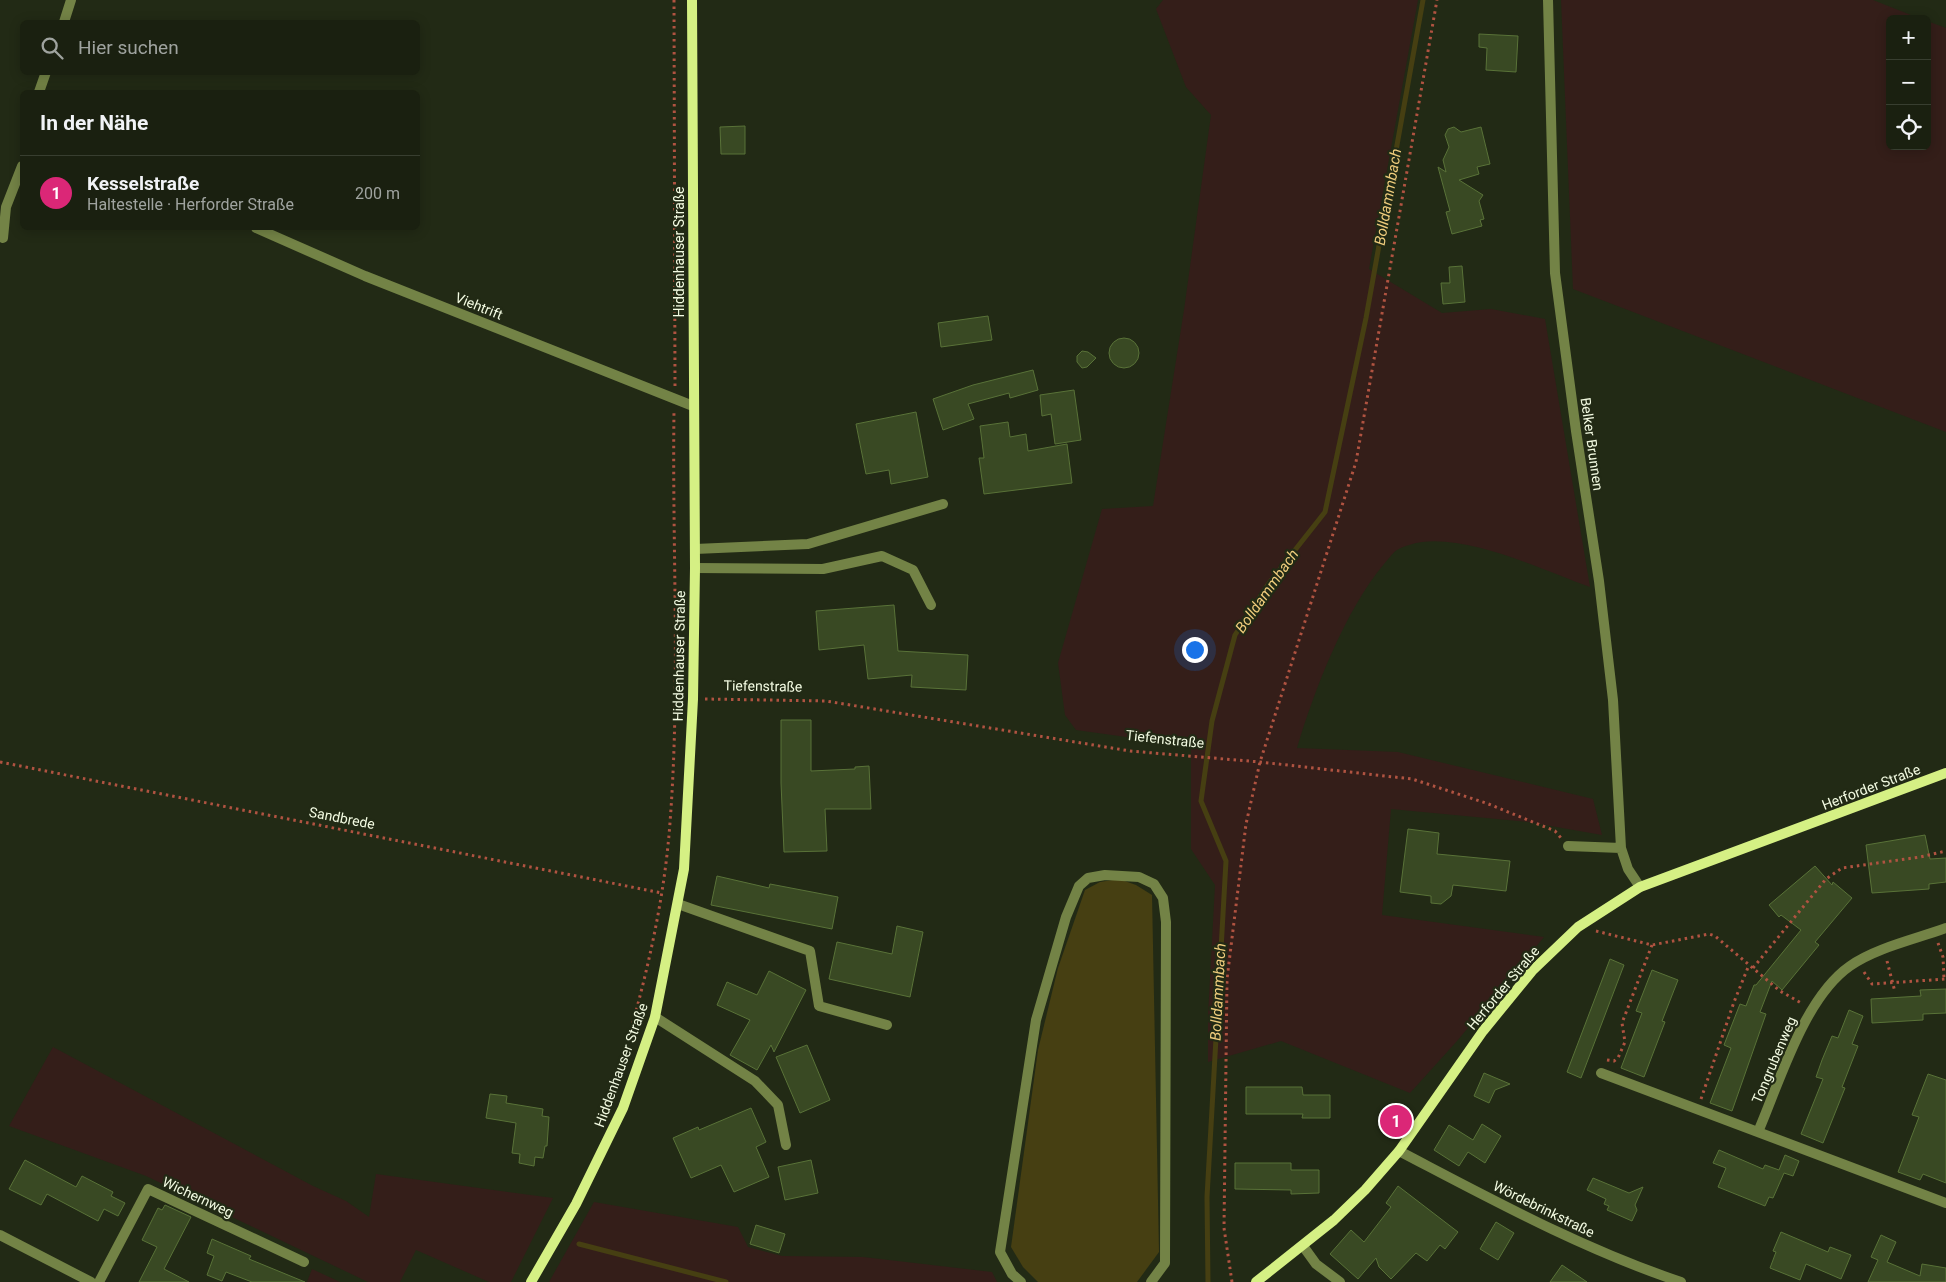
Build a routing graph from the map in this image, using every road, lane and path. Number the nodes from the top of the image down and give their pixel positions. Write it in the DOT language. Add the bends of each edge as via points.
graph roads {
  1 [pos="71,0"];
  2 [pos="674,0"];
  3 [pos="692,0"];
  4 [pos="1437,0"];
  5 [pos="1548,0"];
  6 [pos="65,20"];
  7 [pos="45,75"];
  8 [pos="41,90"];
  9 [pos="20,170"];
  10 [pos="3,207"];
  11 [pos="261,230"];
  12 [pos="3,238"];
  13 [pos="675,398"];
  14 [pos="693,406"];
  15 [pos="943,504"];
  16 [pos="694,549"];
  17 [pos="695,568"];
  18 [pos="930,605"];
  19 [pos="693,699"];
  20 [pos="0,762"];
  21 [pos="1260,762"];
  22 [pos="1946,773"];
  23 [pos="1568,846"];
  24 [pos="1621,848"];
  25 [pos="1946,851"];
  26 [pos="1640,887"];
  27 [pos="662,893"];
  28 [pos="679,901"];
  29 [pos="1578,927"];
  30 [pos="1946,928"];
  31 [pos="1934,932"];
  32 [pos="1652,945"];
  33 [pos="1883,950"];
  34 [pos="1856,962"];
  35 [pos="1749,965"];
  36 [pos="1753,968"];
  37 [pos="1945,979"];
  38 [pos="1894,982"];
  39 [pos="1895,992"];
  40 [pos="1812,1009"];
  41 [pos="655,1017"];
  42 [pos="887,1025"];
  43 [pos="1601,1073"];
  44 [pos="1698,1109"];
  45 [pos="615,1124"];
  46 [pos="1758,1132"];
  47 [pos="786,1145"];
  48 [pos="1399,1151"];
  49 [pos="1946,1203"];
  50 [pos="0,1235"];
  51 [pos="1302,1246"];
  52 [pos="304,1262"];
  53 [pos="1267,1279"];
  54 [pos="91,1282"];
  55 [pos="99,1282"];
  56 [pos="531,1282"];
  57 [pos="1021,1282"];
  58 [pos="1151,1282"];
  59 [pos="1232,1282"];
  60 [pos="1256,1282"];
  61 [pos="1340,1282"];
  62 [pos="1681,1282"];
  1 -- 6 [label="street"];
  2 -- 13 [label="path"];
  3 -- 14 [label="street, Hiddenhauser Straße"];
  4 -- 21 [label="path" via="1356,462"];
  5 -- 24 [label="street, Belker Brunnen" via="1555,273 1613,700"];
  7 -- 8 [label="street"];
  9 -- 10 [label="street"];
  10 -- 12 [label="street"];
  11 -- 13 [label="street, Viehtrift" via="365,276"];
  13 -- 14 [label="street, Viehtrift"];
  13 -- 27 [label="path" via="673,501 677,684 670,818"];
  14 -- 16 [label="street, Hiddenhauser Straße"];
  15 -- 16 [label="street" via="808,544"];
  16 -- 17 [label="street, Hiddenhauser Straße"];
  17 -- 18 [label="street" via="823,569 882,556 913,570"];
  17 -- 19 [label="street, Hiddenhauser Straße"];
  19 -- 21 [label="path, Tiefenstraße" via="826,701 1130,751"];
  19 -- 28 [label="street, Hiddenhauser Straße" via="684,869"];
  20 -- 27 [label="path, Sandbrede"];
  21 -- 23 [label="path, Tiefenstraße" via="1412,779 1486,803 1555,831"];
  21 -- 59 [label="path" via="1246,824 1227,979 1224,1228"];
  22 -- 26 [label="street, Herforder Straße"];
  23 -- 24 [label="street"];
  24 -- 26 [label="street, Belker Brunnen" via="1628,869"];
  25 -- 36 [label="path" via="1842,868 1826,879"];
  26 -- 29 [label="street, Herforder Straße"];
  27 -- 28 [label="path, Sandbrede"];
  27 -- 45 [label="path" via="638,1007 610,1100"];
  28 -- 41 [label="street, Hiddenhauser Straße"];
  28 -- 42 [label="street" via="810,951 819,1006"];
  29 -- 32 [label="path"];
  29 -- 48 [label="street, Herforder Straße" via="1532,971 1483,1031"];
  30 -- 31 [label="street, Tongrubenweg"];
  31 -- 33 [label="street, Tongrubenweg"];
  31 -- 37 [label="path" via="1943,957"];
  32 -- 35 [label="path" via="1709,934"];
  32 -- 43 [label="path" via="1622,1023 1624,1042 1618,1058 1606,1060"];
  33 -- 34 [label="street, Tongrubenweg"];
  33 -- 38 [label="path"];
  34 -- 38 [label="path" via="1872,984"];
  34 -- 40 [label="street, Tongrubenweg" via="1838,975"];
  35 -- 36 [label="path"];
  35 -- 44 [label="path"];
  36 -- 40 [label="path" via="1780,991"];
  37 -- 38 [label="path"];
  38 -- 39 [label="path"];
  40 -- 46 [label="street, Tongrubenweg"];
  41 -- 45 [label="street, Hiddenhauser Straße"];
  41 -- 47 [label="street" via="755,1081 778,1105"];
  43 -- 44 [label="street"];
  44 -- 46 [label="street"];
  45 -- 56 [label="street, Hiddenhauser Straße" via="576,1204"];
  46 -- 49 [label="street"];
  48 -- 51 [label="street, Herforder Straße" via="1365,1190"];
  48 -- 62 [label="street, Wördebrinkstraße" via="1552,1231"];
  50 -- 54 [label="street"];
  51 -- 53 [label="street, Herforder Straße"];
  51 -- 61 [label="street" via="1316,1264"];
  52 -- 55 [label="street, Wichernweg" via="148,1189"];
  53 -- 60 [label="street, Herforder Straße"];
  57 -- 58 [label="street" via="1012,1274 1000,1252 1036,1020 1066,917 1079,886 1088,878 1105,875 1139,877 1154,884 1162,898 1166,922 1165,1263"];
}
